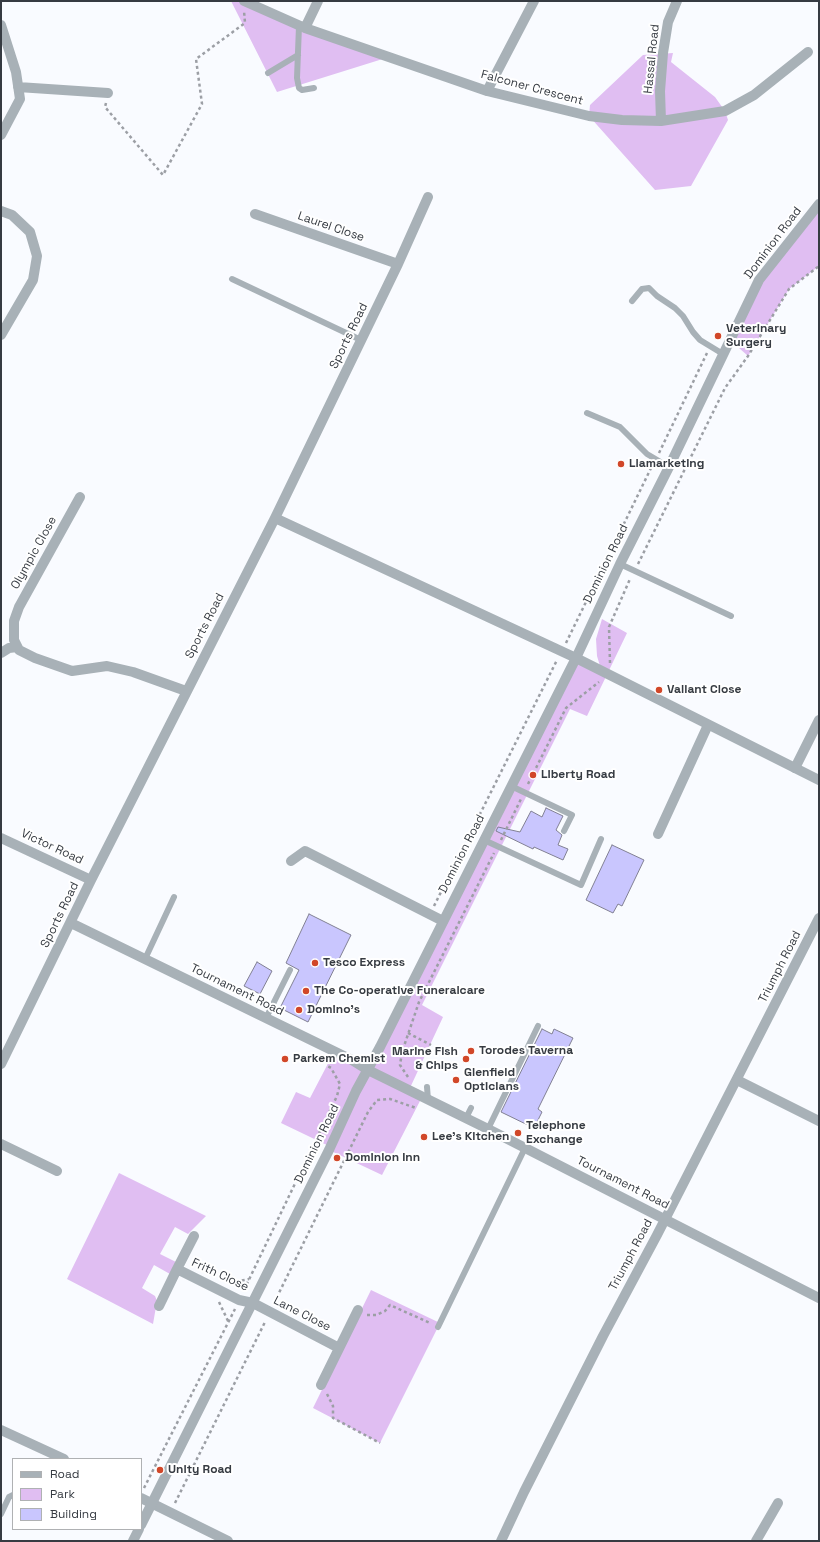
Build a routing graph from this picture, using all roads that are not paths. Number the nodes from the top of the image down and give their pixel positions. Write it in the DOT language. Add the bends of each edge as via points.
graph roads {
  1 [pos="318,1"];
  2 [pos="534,1"];
  3 [pos="677,1"];
  4 [pos="244,5"];
  5 [pos="1,25"];
  6 [pos="302,27"];
  7 [pos="808,52"];
  8 [pos="298,55"];
  9 [pos="268,72"];
  10 [pos="18,87"];
  11 [pos="314,88"];
  12 [pos="487,91"];
  13 [pos="108,93"];
  14 [pos="661,121"];
  15 [pos="1,135"];
  16 [pos="428,197"];
  17 [pos="819,204"];
  18 [pos="1,211"];
  19 [pos="255,214"];
  20 [pos="398,264"];
  21 [pos="232,279"];
  22 [pos="632,300"];
  23 [pos="1,335"];
  24 [pos="361,340"];
  25 [pos="723,354"];
  26 [pos="587,413"];
  27 [pos="669,468"];
  28 [pos="80,497"];
  29 [pos="275,518"];
  30 [pos="620,564"];
  31 [pos="730,616"];
  32 [pos="17,647"];
  33 [pos="1,653"];
  34 [pos="576,658"];
  35 [pos="186,691"];
  36 [pos="819,720"];
  37 [pos="708,724"];
  38 [pos="795,768"];
  39 [pos="819,780"];
  40 [pos="511,786"];
  41 [pos="564,831"];
  42 [pos="658,834"];
  43 [pos="1,838"];
  44 [pos="601,839"];
  45 [pos="484,840"];
  46 [pos="291,861"];
  47 [pos="91,880"];
  48 [pos="174,897"];
  49 [pos="819,918"];
  50 [pos="443,921"];
  51 [pos="71,923"];
  52 [pos="145,959"];
  53 [pos="290,970"];
  54 [pos="266,1018"];
  55 [pos="538,1026"];
  56 [pos="1,1064"];
  57 [pos="368,1070"];
  58 [pos="737,1080"];
  59 [pos="428,1087"];
  60 [pos="428,1100"];
  61 [pos="470,1108"];
  62 [pos="466,1118"];
  63 [pos="819,1121"];
  64 [pos="488,1129"];
  65 [pos="1,1144"];
  66 [pos="525,1148"];
  67 [pos="57,1171"];
  68 [pos="665,1219"];
  69 [pos="194,1236"];
  70 [pos="177,1269"];
  71 [pos="819,1298"];
  72 [pos="253,1303"];
  73 [pos="159,1306"];
  74 [pos="358,1310"];
  75 [pos="438,1327"];
  76 [pos="340,1348"];
  77 [pos="321,1385"];
  78 [pos="1,1430"];
  79 [pos="62,1458"];
  80 [pos="12,1495"];
  81 [pos="142,1498"];
  82 [pos="152,1503"];
  83 [pos="778,1503"];
  84 [pos="1,1514"];
  85 [pos="142,1523"];
  86 [pos="138,1530"];
  87 [pos="133,1541"];
  88 [pos="228,1541"];
  89 [pos="501,1541"];
  90 [pos="756,1541"];
  1 -- 6 [label="street"];
  2 -- 12 [label="street"];
  3 -- 14 [label="street, Hassal Road" via="668,22 663,54"];
  4 -- 6 [label="street, Falconer Crescent"];
  5 -- 10 [label="street" via="16,72"];
  6 -- 8 [label="lane"];
  6 -- 12 [label="street, Falconer Crescent"];
  7 -- 14 [label="street, Falconer Crescent" via="754,95 725,110"];
  8 -- 9 [label="lane"];
  8 -- 11 [label="lane" via="299,88"];
  10 -- 13 [label="street"];
  10 -- 15 [label="street" via="20,99"];
  12 -- 14 [label="street, Falconer Crescent" via="589,116"];
  16 -- 20 [label="street, Sports Road"];
  17 -- 25 [label="street, Dominion Road" via="759,280"];
  18 -- 23 [label="street" via="12,216 30,232 37,256 33,280"];
  19 -- 20 [label="street, Laurel Close"];
  20 -- 24 [label="street, Sports Road"];
  21 -- 24 [label="lane"];
  22 -- 25 [label="lane" via="642,289 649,288 683,316 700,340"];
  24 -- 29 [label="street, Sports Road"];
  25 -- 27 [label="street, Dominion Road"];
  26 -- 27 [label="lane" via="620,427 655,459"];
  27 -- 30 [label="street, Dominion Road"];
  28 -- 32 [label="street, Olympic Close" via="19,607 14,621 14,640"];
  29 -- 34 [label="street"];
  29 -- 35 [label="street, Sports Road"];
  30 -- 31 [label="lane"];
  30 -- 34 [label="street, Dominion Road"];
  32 -- 33 [label="street"];
  32 -- 35 [label="street" via="35,658 72,671 107,666 133,672"];
  34 -- 37 [label="street"];
  34 -- 40 [label="street, Dominion Road"];
  35 -- 47 [label="street, Sports Road"];
  36 -- 38 [label="street"];
  37 -- 38 [label="street"];
  37 -- 42 [label="street"];
  38 -- 39 [label="street"];
  40 -- 41 [label="lane" via="572,815"];
  40 -- 45 [label="street, Dominion Road"];
  43 -- 47 [label="street, Victor Road"];
  44 -- 45 [label="lane" via="581,885"];
  45 -- 50 [label="street, Dominion Road"];
  46 -- 50 [label="street" via="305,851"];
  47 -- 51 [label="street, Sports Road"];
  48 -- 52 [label="lane"];
  49 -- 58 [label="street, Triumph Road"];
  50 -- 57 [label="street, Dominion Road"];
  51 -- 52 [label="street, Tournament Road"];
  51 -- 56 [label="street, Sports Road"];
  52 -- 54 [label="street, Tournament Road"];
  53 -- 54 [label="lane"];
  54 -- 57 [label="street, Tournament Road"];
  55 -- 64 [label="lane"];
  57 -- 60 [label="street, Tournament Road"];
  57 -- 72 [label="street, Dominion Road"];
  58 -- 63 [label="street"];
  58 -- 68 [label="street, Triumph Road"];
  59 -- 60 [label="lane"];
  60 -- 62 [label="street, Tournament Road"];
  61 -- 62 [label="lane"];
  62 -- 64 [label="street, Tournament Road"];
  64 -- 66 [label="street, Tournament Road"];
  65 -- 67 [label="street"];
  66 -- 68 [label="street, Tournament Road"];
  66 -- 75 [label="lane"];
  68 -- 71 [label="street, Tournament Road"];
  68 -- 89 [label="street, Triumph Road" via="602,1336"];
  69 -- 70 [label="street, Frith Close"];
  70 -- 72 [label="street, Frith Close" via="239,1300"];
  70 -- 73 [label="street, Frith Close"];
  72 -- 76 [label="street, Lane Close"];
  72 -- 82 [label="street, Dominion Road"];
  74 -- 76 [label="street, Lane Close"];
  76 -- 77 [label="street, Lane Close"];
  78 -- 79 [label="street"];
  80 -- 84 [label="lane" via="9,1496"];
  81 -- 82 [label="street"];
  82 -- 85 [label="street, Dominion Road"];
  82 -- 88 [label="street"];
  83 -- 90 [label="street"];
  86 -- 87 [label="street"];
}
